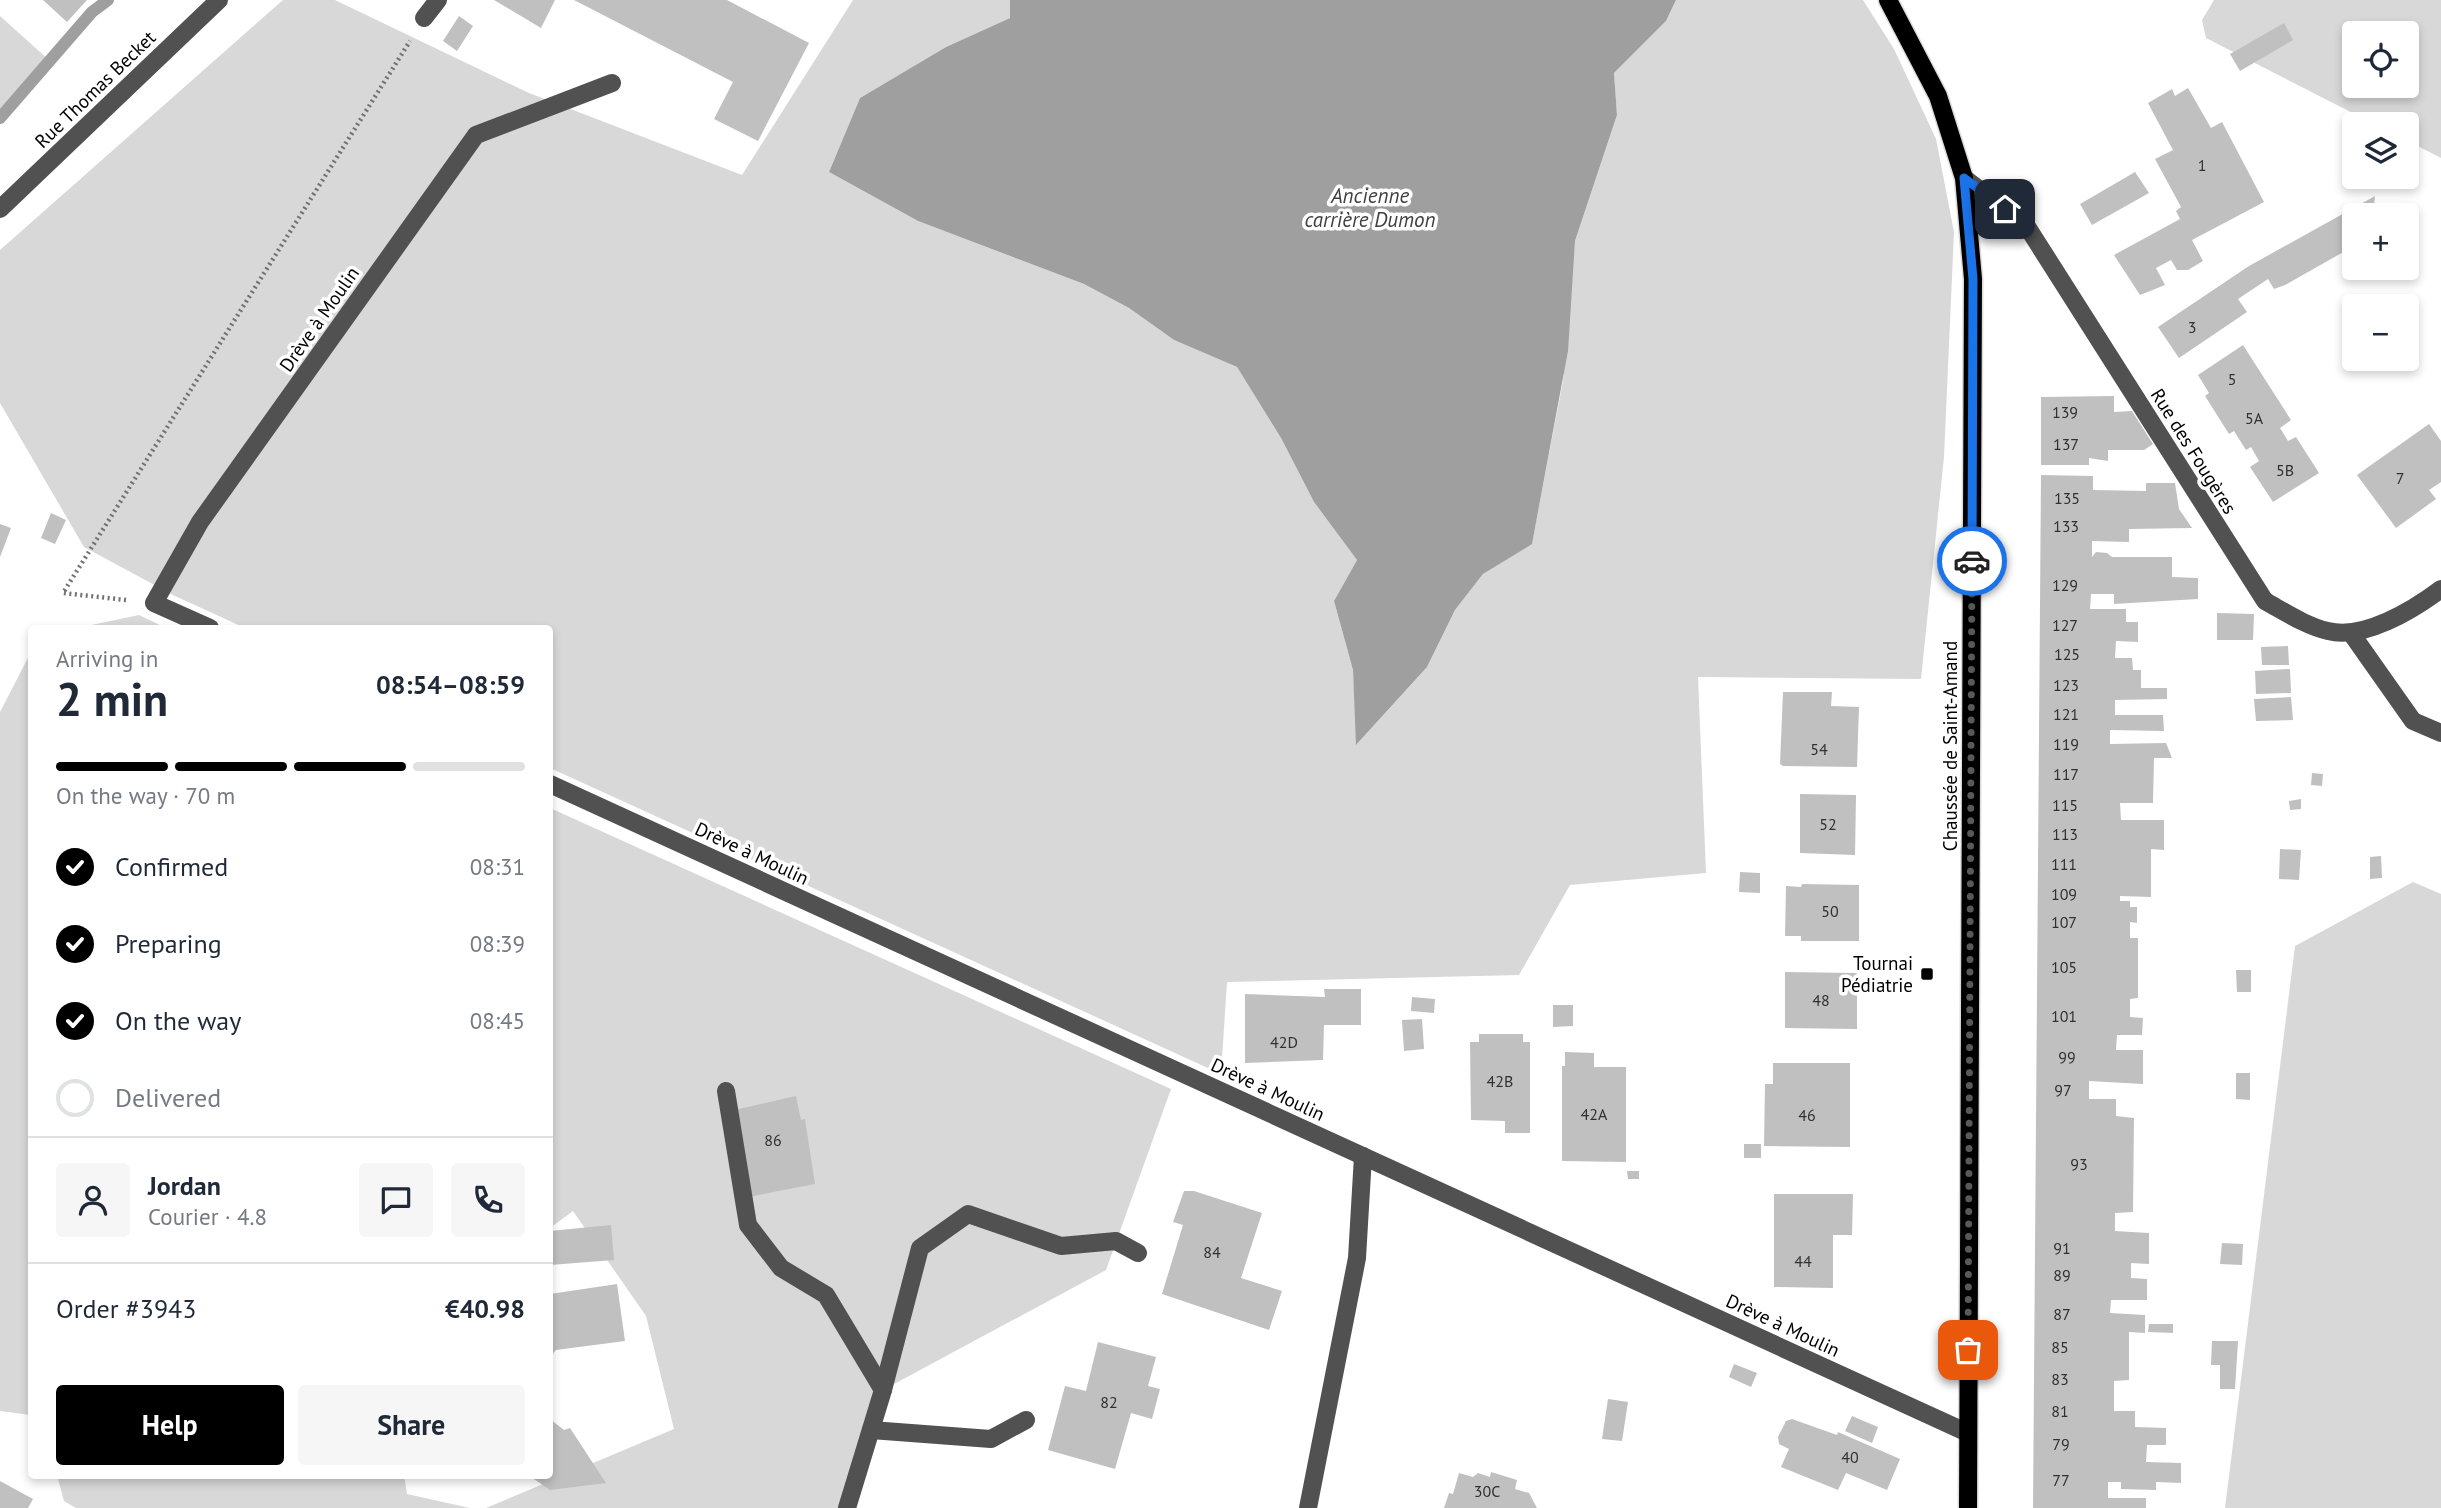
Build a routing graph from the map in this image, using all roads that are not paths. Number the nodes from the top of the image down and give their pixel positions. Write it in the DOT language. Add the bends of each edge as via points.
graph roads {
  1 [pos="219,0"];
  2 [pos="438,0"];
  3 [pos="1888,0"];
  4 [pos="424,18"];
  5 [pos="612,83"];
  6 [pos="1964,178"];
  7 [pos="0,209"];
  8 [pos="2441,589"];
  9 [pos="202,625"];
  10 [pos="2351,633"];
  11 [pos="2441,733"];
  12 [pos="553,785"];
  13 [pos="726,1091"];
  14 [pos="1363,1156"];
  15 [pos="1138,1253"];
  16 [pos="883,1390"];
  17 [pos="1026,1420"];
  18 [pos="871,1430"];
  19 [pos="1968,1433"];
  20 [pos="847,1508"];
  21 [pos="1308,1508"];
  22 [pos="1968,1508"];
  1 -- 7 [label="street, Rue Thomas Becket"];
  2 -- 4 [label="street"];
  3 -- 6 [label="main road, Chaussée de Saint-Amand" via="1938,96"];
  5 -- 9 [label="street, Drève à Moulin" via="476,135 200,522 154,603"];
  6 -- 10 [label="street, Rue des Fougères" via="2026,225 2265,601 2311,626"];
  6 -- 19 [label="main road, Chaussée de Saint-Amand" via="1973,279"];
  8 -- 10 [label="street, Rue des Fougères" via="2410,612"];
  10 -- 11 [label="street" via="2413,721"];
  12 -- 14 [label="street, Drève à Moulin"];
  13 -- 16 [label="street" via="748,1224 781,1268 826,1295"];
  14 -- 19 [label="street, Drève à Moulin"];
  14 -- 21 [label="street" via="1357,1258"];
  15 -- 16 [label="street" via="1116,1241 1061,1246 968,1214 920,1248"];
  16 -- 18 [label="street"];
  17 -- 18 [label="street" via="991,1439"];
  18 -- 20 [label="street"];
  19 -- 22 [label="main road, Chaussée de Saint-Amand"];
}
